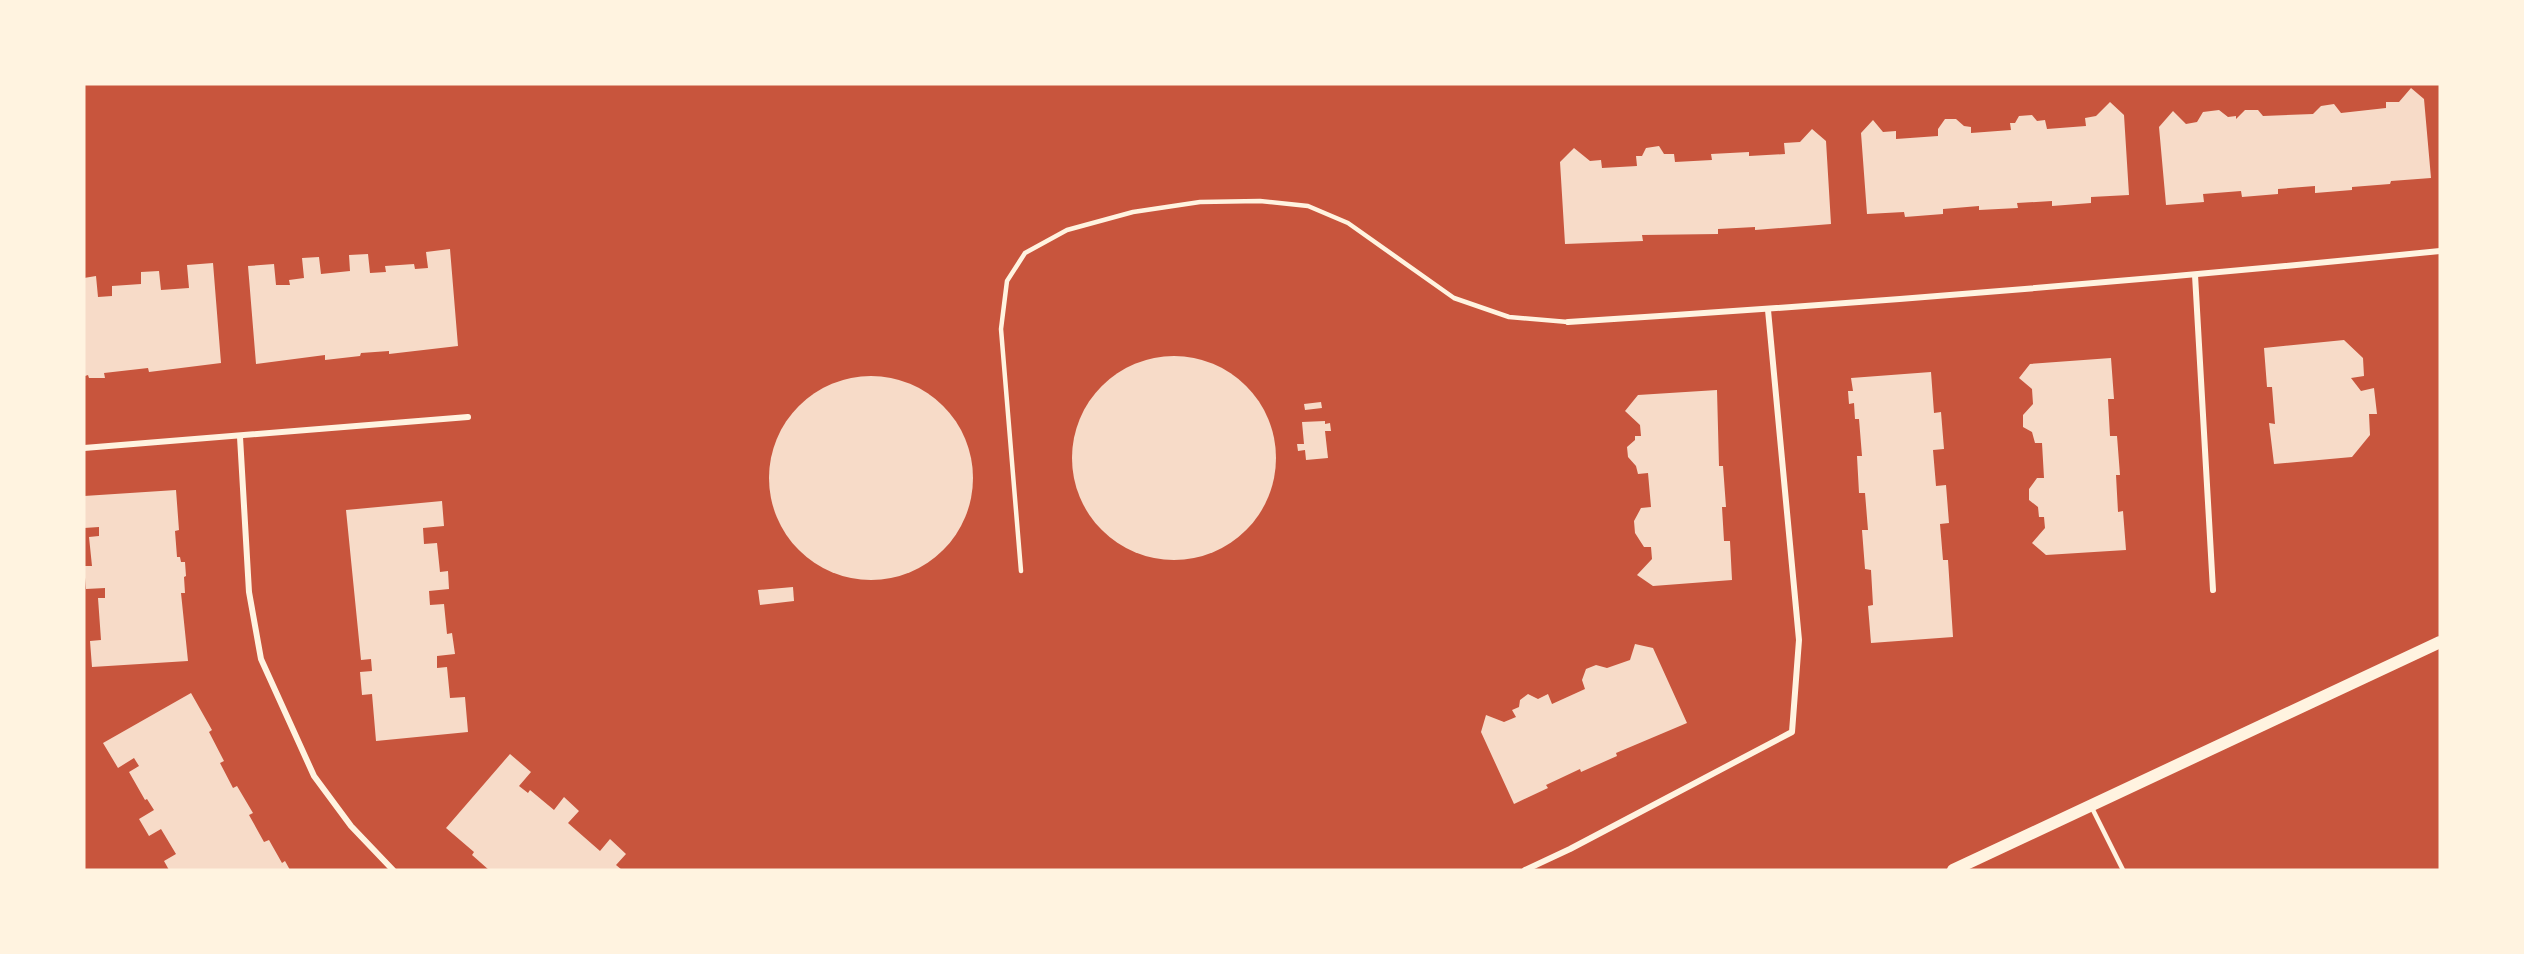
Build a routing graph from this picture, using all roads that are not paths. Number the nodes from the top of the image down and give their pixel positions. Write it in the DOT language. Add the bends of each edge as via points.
graph roads {
  1 [pos="2440,251"];
  2 [pos="2195,275"];
  3 [pos="1768,310"];
  4 [pos="1568,322"];
  5 [pos="468,417"];
  6 [pos="240,437"];
  7 [pos="84,448"];
  8 [pos="1020,571"];
  9 [pos="2213,590"];
  10 [pos="2440,642"];
  11 [pos="2091,805"];
  12 [pos="393,870"];
  13 [pos="1525,870"];
  14 [pos="1953,870"];
  15 [pos="2123,870"];
  1 -- 2 [label="street"];
  2 -- 3 [label="street"];
  2 -- 9 [label="street"];
  3 -- 4 [label="street"];
  3 -- 13 [label="street" via="1799,640 1792,732"];
  4 -- 8 [label="lane" via="1509,317 1454,298 1348,223 1308,206 1260,201 1200,202 1133,212 1067,230 1024,253 1007,281 1000,329"];
  5 -- 6 [label="street"];
  6 -- 7 [label="street"];
  6 -- 12 [label="street" via="249,592 261,659 314,776 351,826"];
  10 -- 11 [label="main road"];
  11 -- 14 [label="main road"];
  11 -- 15 [label="lane"];
}
